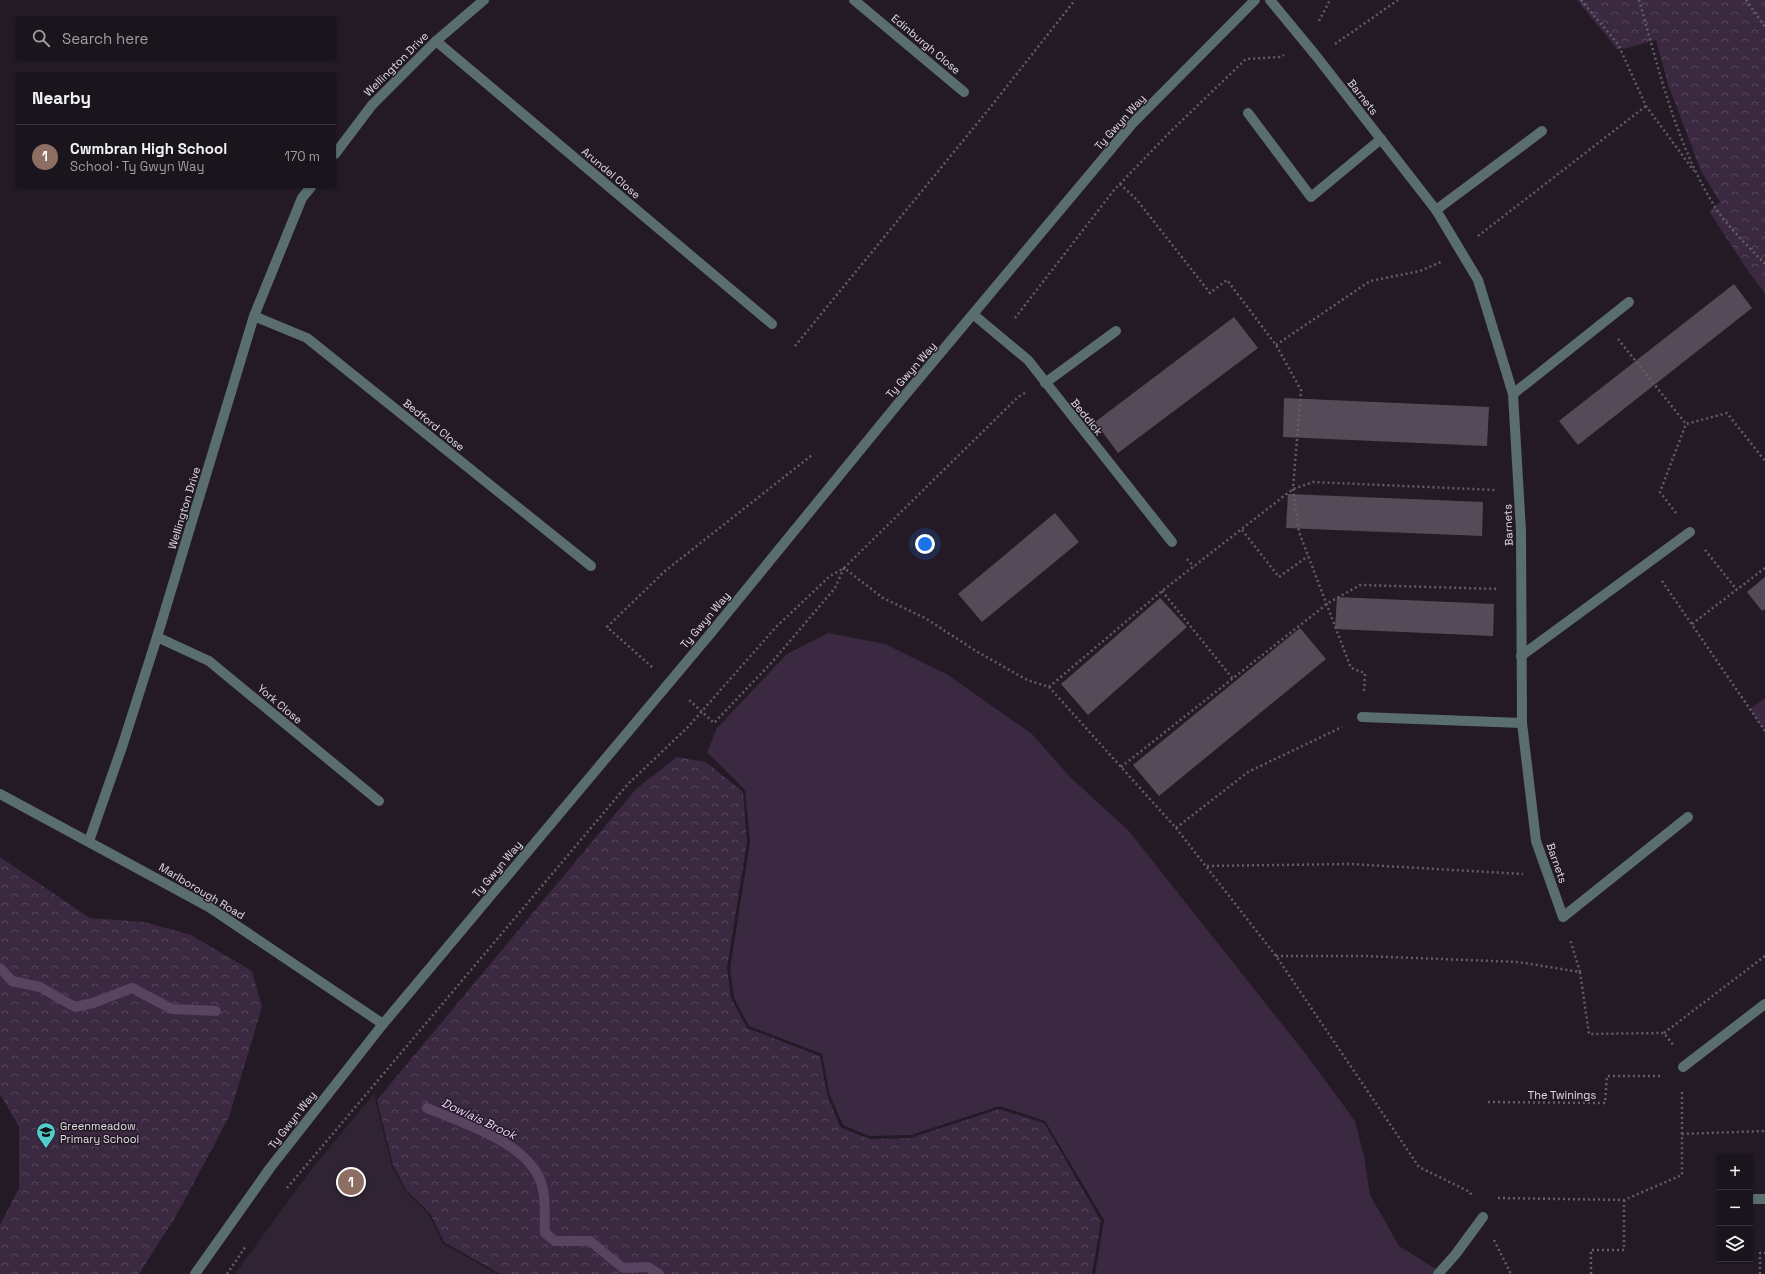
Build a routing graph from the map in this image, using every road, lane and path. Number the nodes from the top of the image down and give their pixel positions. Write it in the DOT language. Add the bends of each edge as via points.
graph roads {
  1 [pos="484,0"];
  2 [pos="854,0"];
  3 [pos="1075,0"];
  4 [pos="1255,0"];
  5 [pos="1270,0"];
  6 [pos="1330,0"];
  7 [pos="1398,0"];
  8 [pos="1581,0"];
  9 [pos="1639,0"];
  10 [pos="1746,0"];
  11 [pos="1765,27"];
  12 [pos="436,41"];
  13 [pos="1306,44"];
  14 [pos="1317,57"];
  15 [pos="964,92"];
  16 [pos="1248,113"];
  17 [pos="1542,131"];
  18 [pos="1381,139"];
  19 [pos="336,153"];
  20 [pos="1695,173"];
  21 [pos="1120,184"];
  22 [pos="309,188"];
  23 [pos="1436,210"];
  24 [pos="1765,264"];
  25 [pos="1629,302"];
  26 [pos="254,316"];
  27 [pos="974,316"];
  28 [pos="1605,321"];
  29 [pos="772,324"];
  30 [pos="1116,331"];
  31 [pos="1000,336"];
  32 [pos="795,346"];
  33 [pos="1045,383"];
  34 [pos="1513,394"];
  35 [pos="1686,424"];
  36 [pos="812,455"];
  37 [pos="1765,461"];
  38 [pos="1292,489"];
  39 [pos="1519,492"];
  40 [pos="1242,530"];
  41 [pos="1690,532"];
  42 [pos="1172,542"];
  43 [pos="1308,556"];
  44 [pos="1650,563"];
  45 [pos="591,566"];
  46 [pos="844,568"];
  47 [pos="1765,568"];
  48 [pos="1521,590"];
  49 [pos="1737,590"];
  50 [pos="1162,591"];
  51 [pos="1328,603"];
  52 [pos="1692,624"];
  53 [pos="607,628"];
  54 [pos="157,637"];
  55 [pos="1521,656"];
  56 [pos="773,661"];
  57 [pos="1233,678"];
  58 [pos="1049,687"];
  59 [pos="1362,717"];
  60 [pos="1522,723"];
  61 [pos="1765,731"];
  62 [pos="1121,767"];
  63 [pos="0,794"];
  64 [pos="379,801"];
  65 [pos="1688,817"];
  66 [pos="1176,828"];
  67 [pos="89,841"];
  68 [pos="1206,866"];
  69 [pos="1548,875"];
  70 [pos="1563,917"];
  71 [pos="1276,956"];
  72 [pos="1765,956"];
  73 [pos="1580,972"];
  74 [pos="1765,1004"];
  75 [pos="383,1024"];
  76 [pos="1664,1033"];
  77 [pos="1682,1071"];
  78 [pos="1488,1102"];
  79 [pos="1765,1131"];
  80 [pos="1682,1134"];
  81 [pos="284,1192"];
  82 [pos="1497,1198"];
  83 [pos="1753,1199"];
  84 [pos="1765,1199"];
  85 [pos="1624,1200"];
  86 [pos="1483,1216"];
  87 [pos="249,1242"];
  88 [pos="1765,1253"];
  89 [pos="195,1274"];
  90 [pos="227,1274"];
  91 [pos="1438,1274"];
  92 [pos="1510,1274"];
  93 [pos="1591,1274"];
  94 [pos="1760,1274"];
  1 -- 12 [label="street, Wellington Drive"];
  2 -- 15 [label="street, Edinburgh Close"];
  3 -- 32 [label="path"];
  4 -- 27 [label="street, Ty Gwyn Way" via="1132,124"];
  5 -- 13 [label="street, Barnets"];
  6 -- 13 [label="path"];
  7 -- 14 [label="path"];
  8 -- 20 [label="path" via="1618,44 1646,106"];
  9 -- 20 [label="path" via="1660,78"];
  10 -- 11 [label="path"];
  12 -- 19 [label="street, Wellington Drive" via="372,105"];
  12 -- 29 [label="street, Arundel Close"];
  13 -- 14 [label="street, Barnets"];
  13 -- 21 [label="path" via="1280,57 1246,58 1170,131"];
  14 -- 18 [label="street, Barnets"];
  16 -- 18 [label="street" via="1311,197"];
  17 -- 23 [label="street"];
  18 -- 23 [label="street, Barnets"];
  20 -- 24 [label="path" via="1718,211"];
  21 -- 31 [label="path"];
  21 -- 38 [label="path" via="1137,200 1210,292 1226,280 1276,345 1301,390"];
  22 -- 26 [label="street, Wellington Drive" via="302,198"];
  23 -- 34 [label="street, Barnets" via="1478,280"];
  25 -- 28 [label="street"];
  26 -- 45 [label="street, Bedford Close" via="307,338"];
  26 -- 54 [label="street, Wellington Drive"];
  27 -- 31 [label="street, Beddick"];
  27 -- 75 [label="street, Ty Gwyn Way" via="896,406 710,634"];
  28 -- 34 [label="street"];
  28 -- 35 [label="path"];
  30 -- 33 [label="street"];
  31 -- 33 [label="street, Beddick" via="1028,360"];
  33 -- 42 [label="street, Beddick"];
  33 -- 46 [label="path" via="1018,397"];
  34 -- 39 [label="street, Barnets"];
  35 -- 37 [label="path" via="1727,413"];
  35 -- 41 [label="path" via="1660,492"];
  36 -- 53 [label="path" via="665,571"];
  38 -- 39 [label="path" via="1313,482"];
  38 -- 40 [label="path"];
  38 -- 43 [label="path" via="1299,532"];
  39 -- 48 [label="street, Barnets"];
  40 -- 43 [label="path" via="1279,577"];
  40 -- 50 [label="path"];
  41 -- 44 [label="street"];
  41 -- 49 [label="path"];
  43 -- 51 [label="path"];
  44 -- 52 [label="path"];
  44 -- 55 [label="street"];
  46 -- 56 [label="path" via="836,588"];
  46 -- 58 [label="path" via="883,598 925,618 1027,680"];
  46 -- 81 [label="path" via="830,576 776,627 688,727 628,784"];
  47 -- 49 [label="path"];
  48 -- 51 [label="path" via="1360,585"];
  48 -- 55 [label="street, Barnets"];
  49 -- 52 [label="path"];
  50 -- 57 [label="path"];
  50 -- 58 [label="path"];
  51 -- 57 [label="path"];
  51 -- 59 [label="path" via="1351,668 1365,673"];
  52 -- 61 [label="path"];
  54 -- 64 [label="street, York Close" via="209,661"];
  54 -- 67 [label="street, Wellington Drive"];
  55 -- 60 [label="street, Barnets"];
  57 -- 62 [label="path"];
  58 -- 62 [label="path"];
  59 -- 60 [label="street"];
  59 -- 66 [label="path" via="1248,772"];
  60 -- 69 [label="street, Barnets" via="1536,841"];
  62 -- 66 [label="path"];
  63 -- 67 [label="street, Marlborough Road"];
  65 -- 70 [label="street"];
  66 -- 68 [label="path"];
  67 -- 75 [label="street, Marlborough Road" via="209,907"];
  68 -- 69 [label="path" via="1350,864"];
  68 -- 71 [label="path"];
  69 -- 70 [label="street, Barnets"];
  70 -- 73 [label="path"];
  71 -- 73 [label="path" via="1364,956 1518,962"];
  71 -- 86 [label="path" via="1419,1167 1470,1192"];
  72 -- 76 [label="path"];
  73 -- 76 [label="path" via="1589,1034"];
  74 -- 77 [label="street"];
  75 -- 89 [label="street, Ty Gwyn Way" via="270,1168"];
  76 -- 77 [label="path" via="1682,1059"];
  77 -- 78 [label="path, The Twinings" via="1607,1076 1605,1103"];
  77 -- 80 [label="path"];
  79 -- 80 [label="path"];
  80 -- 85 [label="path" via="1682,1175"];
  82 -- 85 [label="path"];
  83 -- 84 [label="street"];
  85 -- 93 [label="path" via="1624,1250 1591,1250"];
  86 -- 91 [label="street"];
  86 -- 92 [label="path"];
  87 -- 90 [label="path"];
  88 -- 94 [label="path" via="1760,1253"];
}
